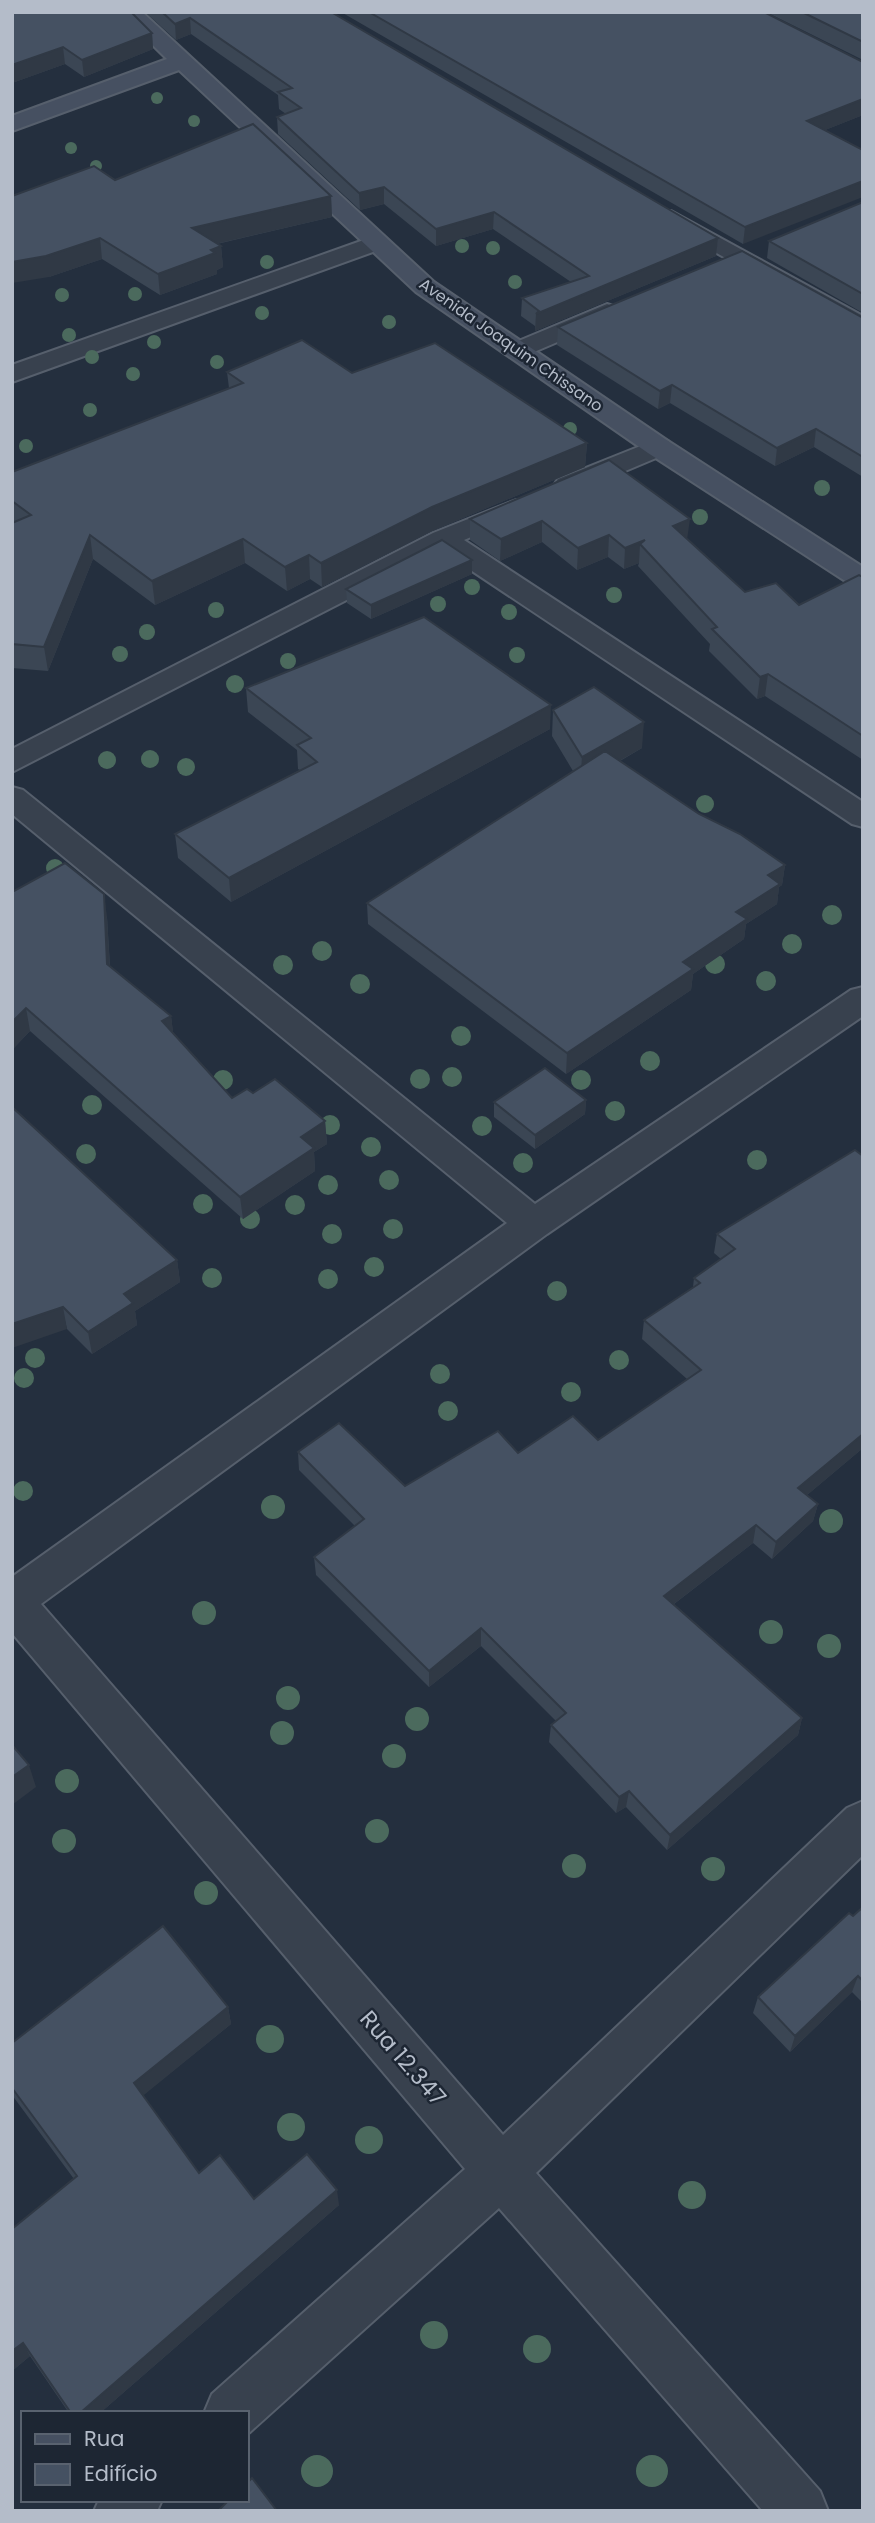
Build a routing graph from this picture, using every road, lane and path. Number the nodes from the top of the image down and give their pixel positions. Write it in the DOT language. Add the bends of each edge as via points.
graph roads {
  1 [pos="129,12"];
  2 [pos="181,62"];
  3 [pos="12,124"];
  4 [pos="654,208"];
  5 [pos="375,243"];
  6 [pos="763,247"];
  7 [pos="738,257"];
  8 [pos="714,267"];
  9 [pos="628,303"];
  10 [pos="863,327"];
  11 [pos="518,350"];
  12 [pos="12,374"];
  13 [pos="657,447"];
  14 [pos="443,539"];
  15 [pos="863,580"];
  16 [pos="12,762"];
  17 [pos="12,797"];
  18 [pos="863,817"];
  19 [pos="863,999"];
  20 [pos="534,1224"];
  21 [pos="12,1601"];
  22 [pos="863,1823"];
  23 [pos="501,2172"];
  24 [pos="234,2411"];
  25 [pos="800,2511"];
  1 -- 2 [label="street, Avenida Joaquim Chissano"];
  2 -- 3 [label="street"];
  2 -- 5 [label="street, Avenida Joaquim Chissano"];
  4 -- 7 [label="street"];
  5 -- 11 [label="street, Avenida Joaquim Chissano" via="425,287"];
  5 -- 12 [label="street"];
  6 -- 7 [label="street"];
  7 -- 8 [label="street"];
  7 -- 10 [label="street"];
  9 -- 11 [label="street"];
  11 -- 13 [label="street, Avenida Joaquim Chissano"];
  13 -- 14 [label="street"];
  13 -- 15 [label="street, Avenida Joaquim Chissano"];
  14 -- 16 [label="street"];
  14 -- 18 [label="street"];
  17 -- 20 [label="street"];
  19 -- 20 [label="street"];
  20 -- 21 [label="street"];
  21 -- 23 [label="street, Rua 12.347"];
  22 -- 23 [label="street"];
  23 -- 24 [label="street"];
  23 -- 25 [label="street, Rua 12.347"];
}
